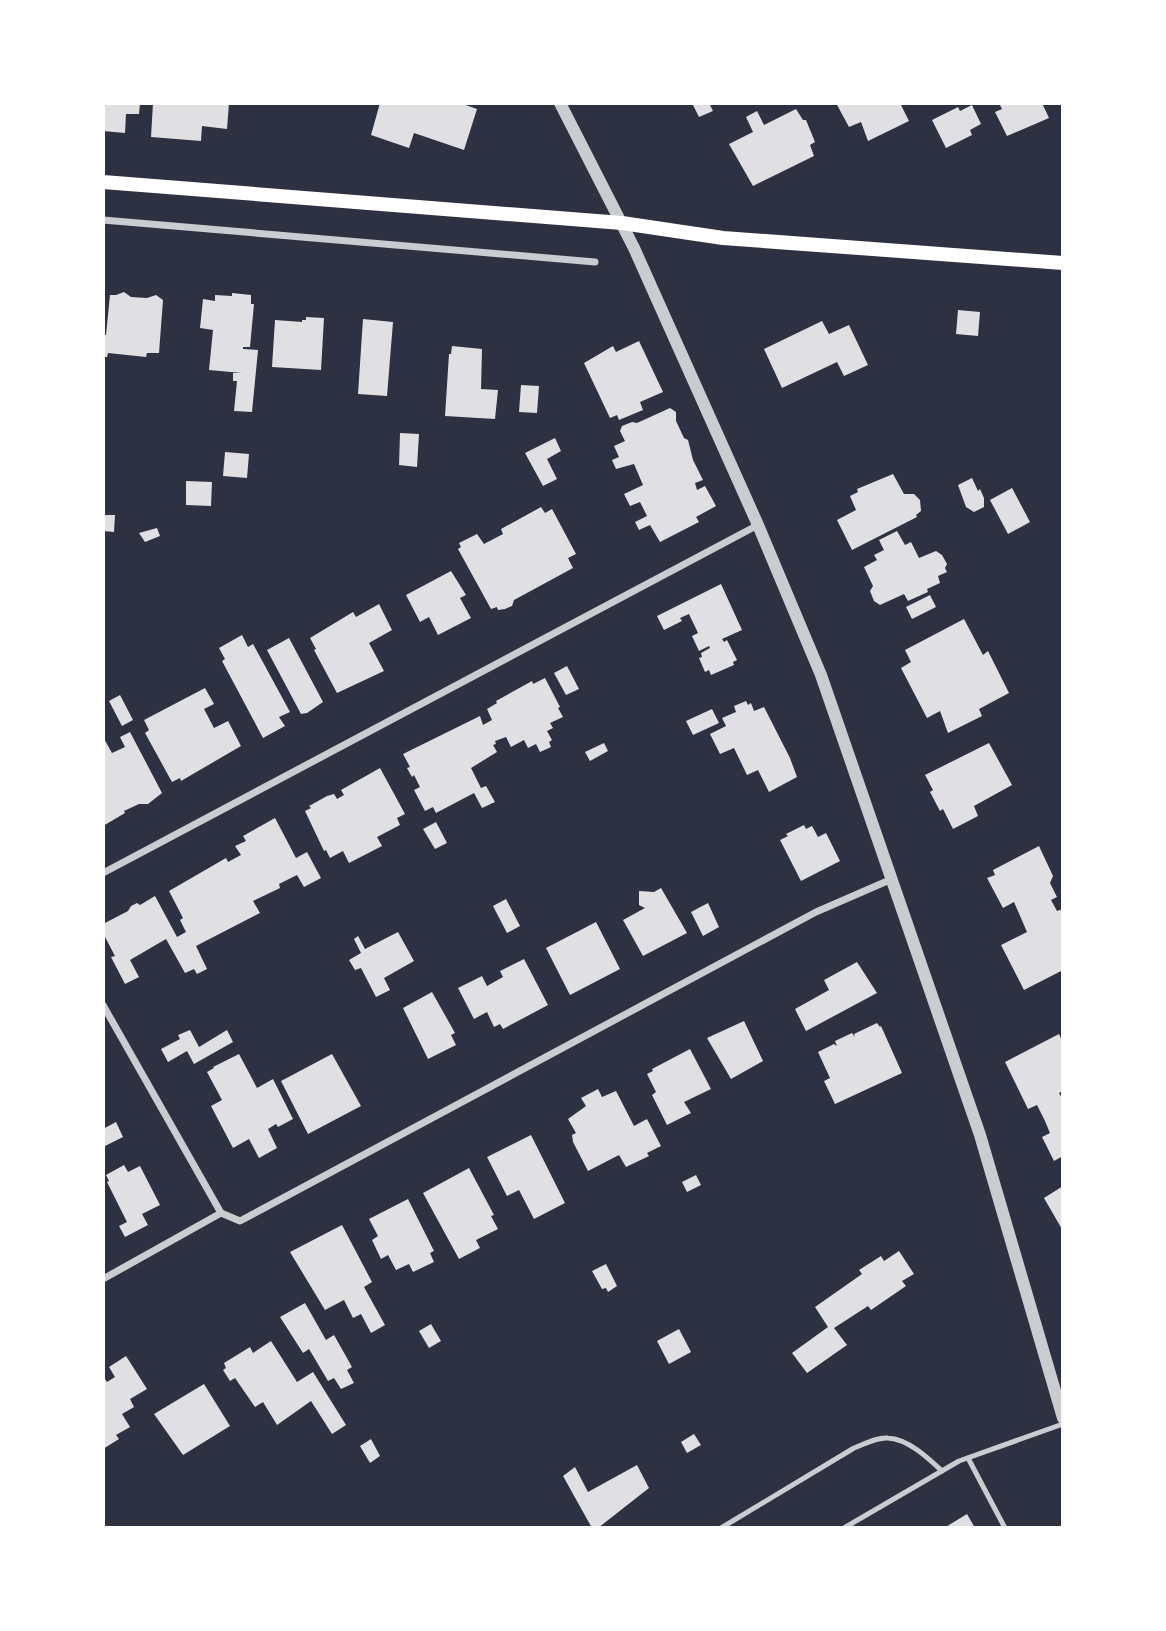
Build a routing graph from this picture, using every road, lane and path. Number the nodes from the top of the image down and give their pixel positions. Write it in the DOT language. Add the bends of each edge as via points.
graph roads {
  1 [pos="560,103"];
  2 [pos="103,183"];
  3 [pos="103,220"];
  4 [pos="622,223"];
  5 [pos="595,262"];
  6 [pos="1063,263"];
  7 [pos="758,525"];
  8 [pos="103,873"];
  9 [pos="892,878"];
  10 [pos="103,1005"];
  11 [pos="221,1213"];
  12 [pos="103,1279"];
  13 [pos="1063,1418"];
  14 [pos="1063,1424"];
  15 [pos="968,1458"];
  16 [pos="943,1471"];
  17 [pos="721,1528"];
  18 [pos="844,1528"];
  19 [pos="1005,1528"];
  1 -- 4 [label="street"];
  2 -- 4 [label="main road"];
  3 -- 5 [label="street"];
  4 -- 6 [label="main road" via="736,239"];
  4 -- 7 [label="street"];
  7 -- 8 [label="street"];
  7 -- 9 [label="street" via="821,675"];
  9 -- 11 [label="street" via="816,912 240,1221"];
  9 -- 13 [label="street" via="980,1135"];
  10 -- 11 [label="street"];
  11 -- 12 [label="street"];
  14 -- 15 [label="lane"];
  15 -- 16 [label="lane"];
  15 -- 19 [label="lane"];
  16 -- 17 [label="lane" via="900,1441 876,1440"];
  16 -- 18 [label="lane"];
}
